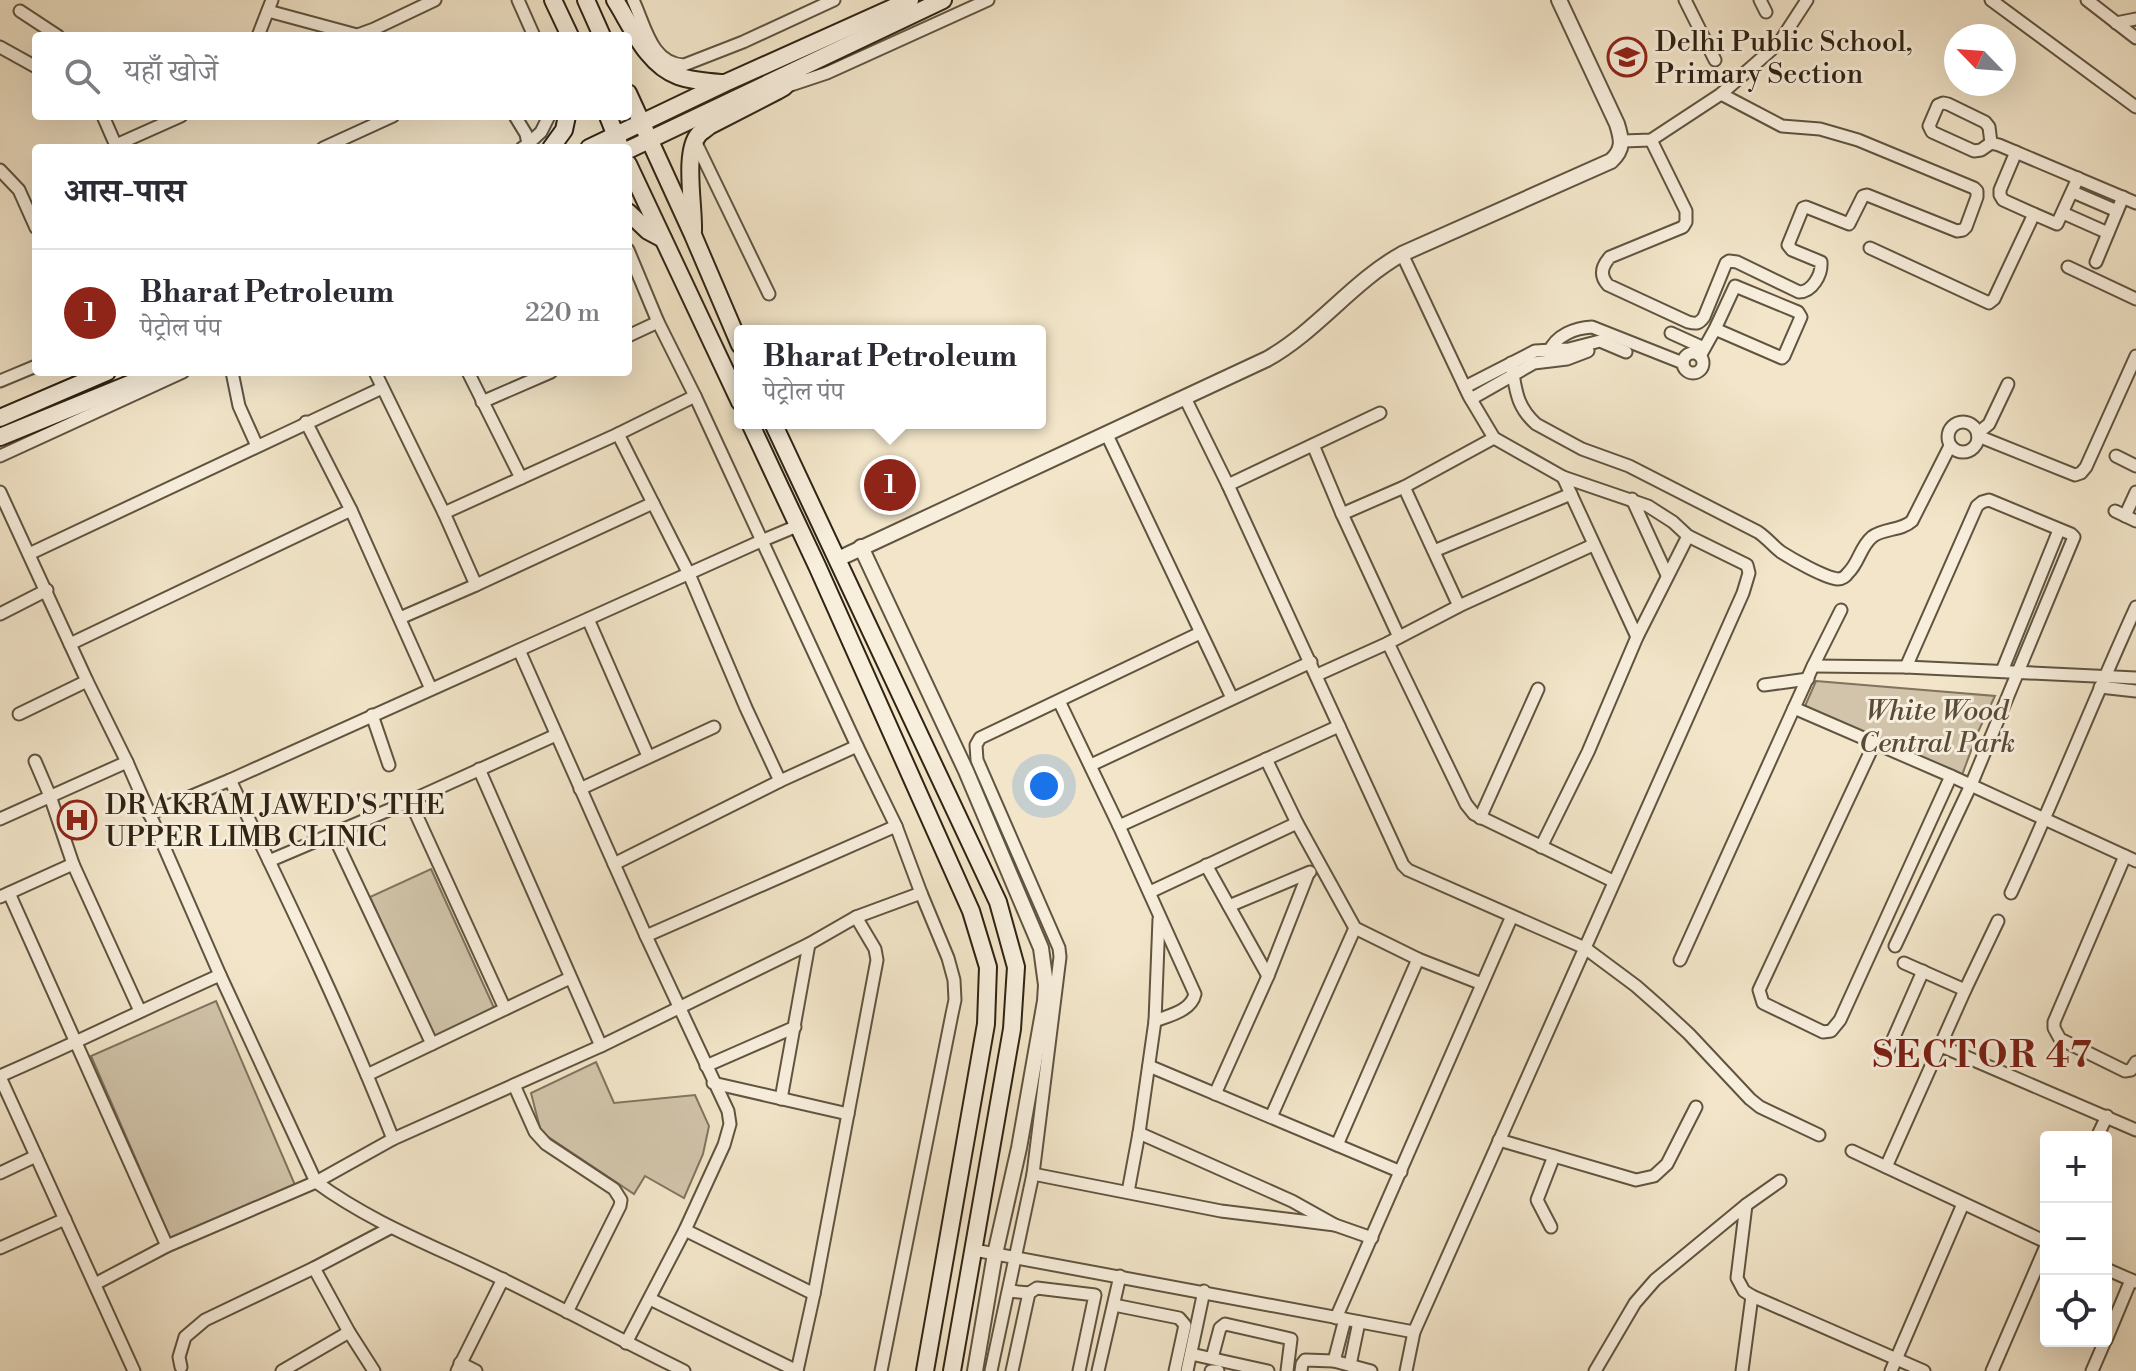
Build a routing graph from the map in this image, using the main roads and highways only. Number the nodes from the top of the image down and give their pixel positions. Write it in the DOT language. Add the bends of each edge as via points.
graph roads {
  1 [pos="553,0"];
  2 [pos="586,0"];
  3 [pos="615,0"];
  4 [pos="910,0"];
  5 [pos="943,0"];
  6 [pos="566,32"];
  7 [pos="600,32"];
  8 [pos="805,65"];
  9 [pos="725,83"];
  10 [pos="632,102"];
  11 [pos="566,120"];
  12 [pos="610,120"];
  13 [pos="642,124"];
  14 [pos="650,141"];
  15 [pos="618,142"];
  16 [pos="554,144"];
  17 [pos="632,148"];
  18 [pos="632,173"];
  19 [pos="632,216"];
  20 [pos="693,235"];
  21 [pos="663,239"];
  22 [pos="734,331"];
  23 [pos="94,376"];
  24 [pos="149,376"];
  25 [pos="734,389"];
  26 [pos="0,418"];
  27 [pos="753,429"];
  28 [pos="775,429"];
  29 [pos="0,437"];
  30 [pos="786,451"];
  31 [pos="767,460"];
  32 [pos="918,731"];
  33 [pos="895,741"];
  34 [pos="925,1371"];
  35 [pos="952,1371"];
  1 -- 6 [label="main road"];
  2 -- 7 [label="main road"];
  3 -- 9 [label="main road" via="654,62 681,78"];
  4 -- 9 [label="main road"];
  5 -- 8 [label="main road"];
  8 -- 14 [label="main road"];
  8 -- 20 [label="main road" via="784,87 699,134 690,176"];
  9 -- 13 [label="main road"];
  10 -- 13 [label="main road"];
  11 -- 16 [label="main road"];
  12 -- 15 [label="main road"];
  13 -- 14 [label="main road"];
  13 -- 15 [label="main road"];
  14 -- 17 [label="main road"];
  14 -- 20 [label="main road"];
  18 -- 21 [label="main road"];
  19 -- 21 [label="main road"];
  20 -- 22 [label="main road"];
  21 -- 25 [label="main road"];
  23 -- 26 [label="main road"];
  24 -- 29 [label="main road"];
  27 -- 31 [label="main road"];
  28 -- 30 [label="main road"];
  30 -- 31 [label="main road"];
  30 -- 32 [label="main road"];
  31 -- 33 [label="main road"];
  32 -- 33 [label="main road"];
  32 -- 35 [label="main road" via="998,902 1016,967 1012,1029"];
  33 -- 34 [label="main road" via="971,911 988,967 986,1024"];
}
